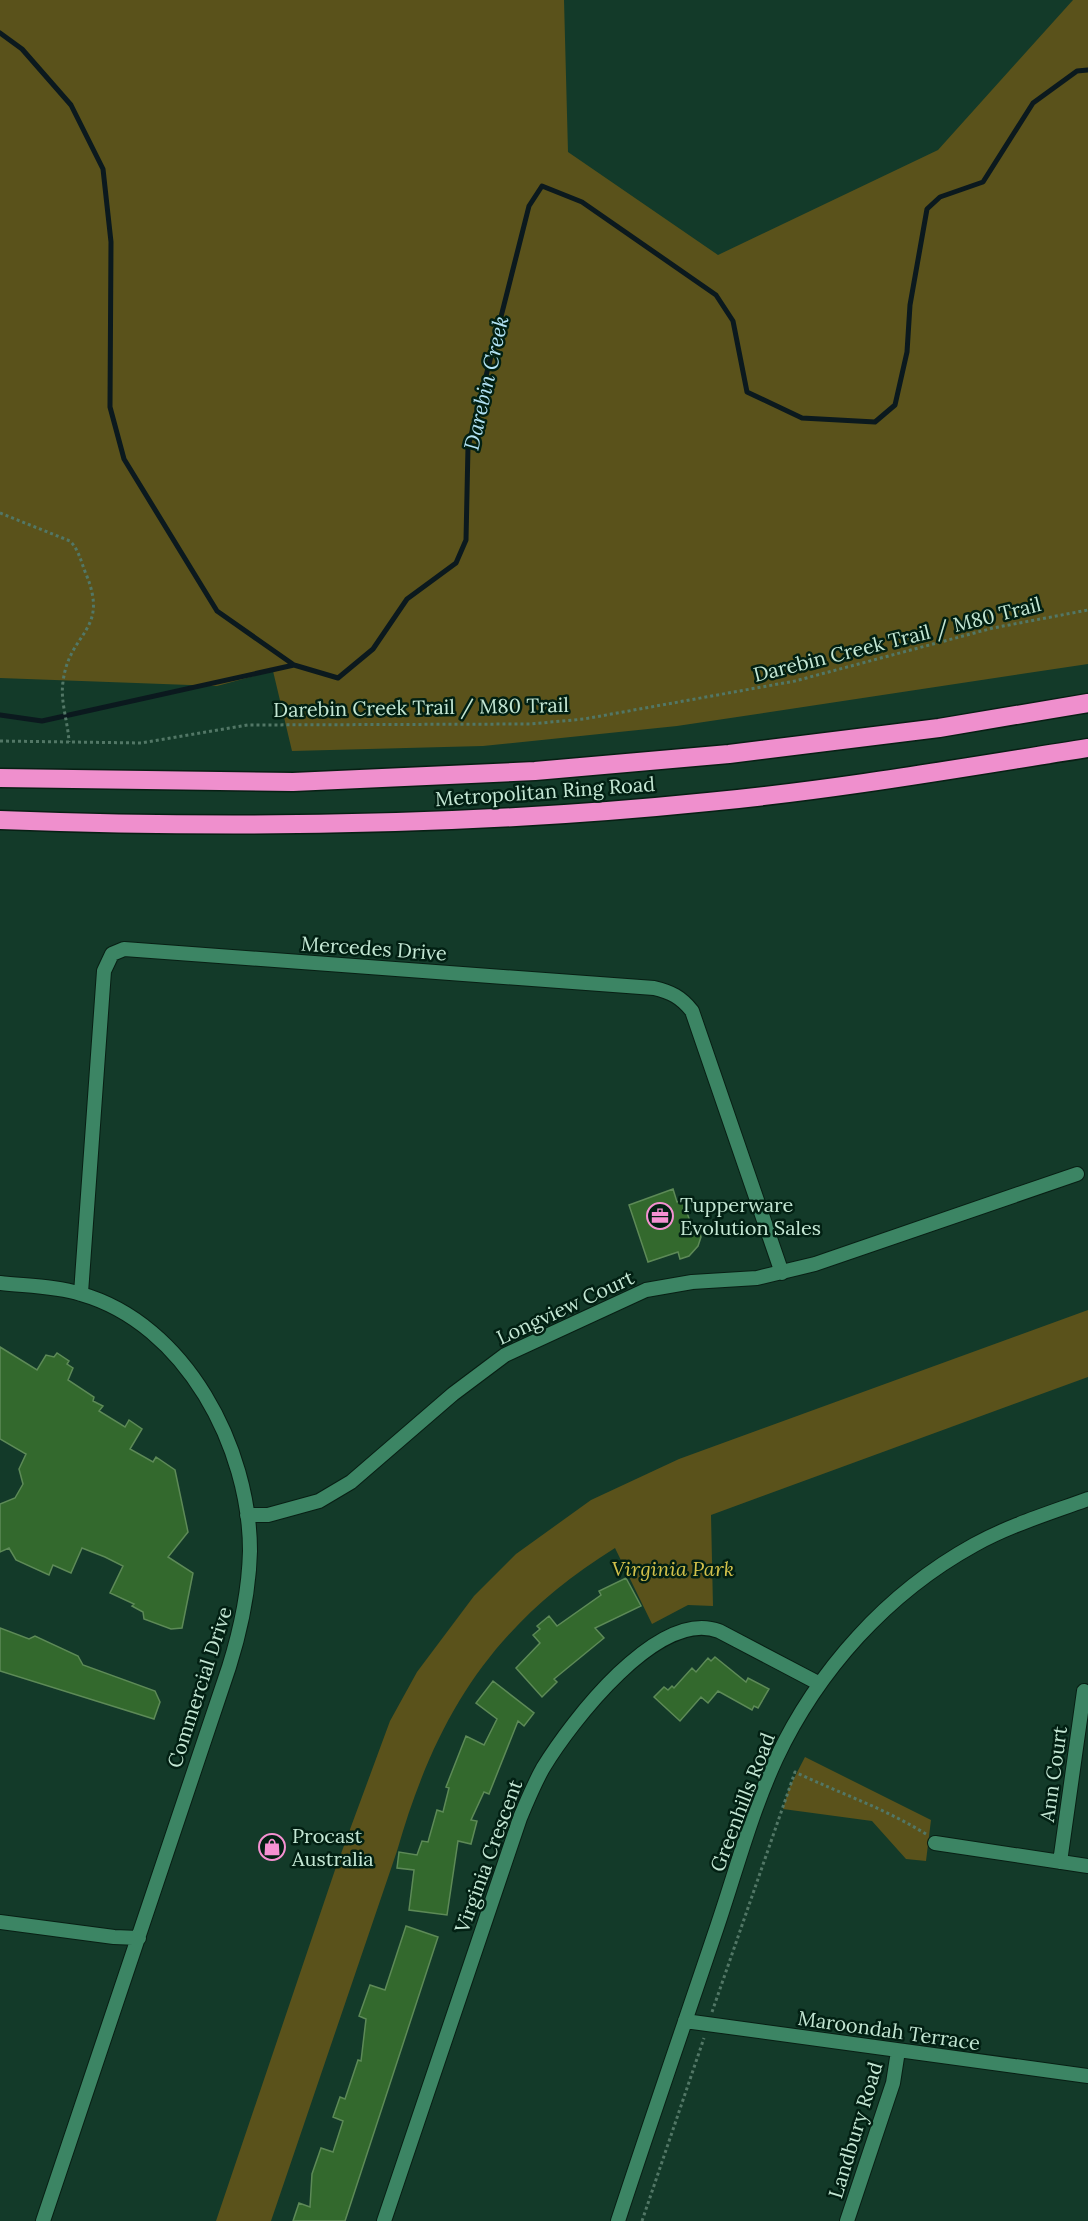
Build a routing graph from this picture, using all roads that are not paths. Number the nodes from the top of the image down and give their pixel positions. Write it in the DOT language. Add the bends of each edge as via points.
graph roads {
  1 [pos="1088,703"];
  2 [pos="1088,748"];
  3 [pos="0,778"];
  4 [pos="0,820"];
  5 [pos="1077,1174"];
  6 [pos="782,1273"];
  7 [pos="0,1283"];
  8 [pos="81,1293"];
  9 [pos="1088,1498"];
  10 [pos="247,1515"];
  11 [pos="818,1683"];
  12 [pos="1084,1691"];
  13 [pos="935,1843"];
  14 [pos="1059,1862"];
  15 [pos="1088,1866"];
  16 [pos="0,1923"];
  17 [pos="139,1938"];
  18 [pos="685,2021"];
  19 [pos="898,2051"];
  20 [pos="1088,2076"];
  21 [pos="43,2221"];
  22 [pos="384,2221"];
  23 [pos="618,2221"];
  24 [pos="847,2221"];
  1 -- 3 [label="highway, Metropolitan Ring Road" via="939,728 729,754 535,771 293,782"];
  2 -- 4 [label="highway, Metropolitan Ring Road" via="868,784 572,814 252,824"];
  5 -- 6 [label="street, Longview Court"];
  6 -- 8 [label="street, Mercedes Drive" via="692,1011 669,991 124,949 112,954 104,971"];
  6 -- 10 [label="street, Longview Court" via="646,1290 561,1327 505,1355 351,1482 318,1501 268,1515"];
  7 -- 8 [label="street, Commercial Drive"];
  8 -- 10 [label="street, Commercial Drive" via="116,1308 154,1333 191,1375 214,1412 237,1462"];
  9 -- 11 [label="street, Greenhills Road" via="974,1545 932,1572 854,1640"];
  10 -- 17 [label="street, Commercial Drive" via="250,1550 245,1611"];
  11 -- 18 [label="street, Greenhills Road" via="775,1761"];
  11 -- 22 [label="street, Virginia Crescent" via="719,1631 691,1628 667,1637 631,1664 581,1714 543,1769 520,1818"];
  12 -- 14 [label="street, Ann Court"];
  13 -- 14 [label="street"];
  14 -- 15 [label="street"];
  16 -- 17 [label="street"];
  17 -- 21 [label="street, Commercial Drive"];
  18 -- 19 [label="street, Maroondah Terrace"];
  18 -- 23 [label="street, Greenhills Road"];
  19 -- 20 [label="street, Maroondah Terrace"];
  19 -- 24 [label="street, Landbury Road" via="893,2084"];
}
